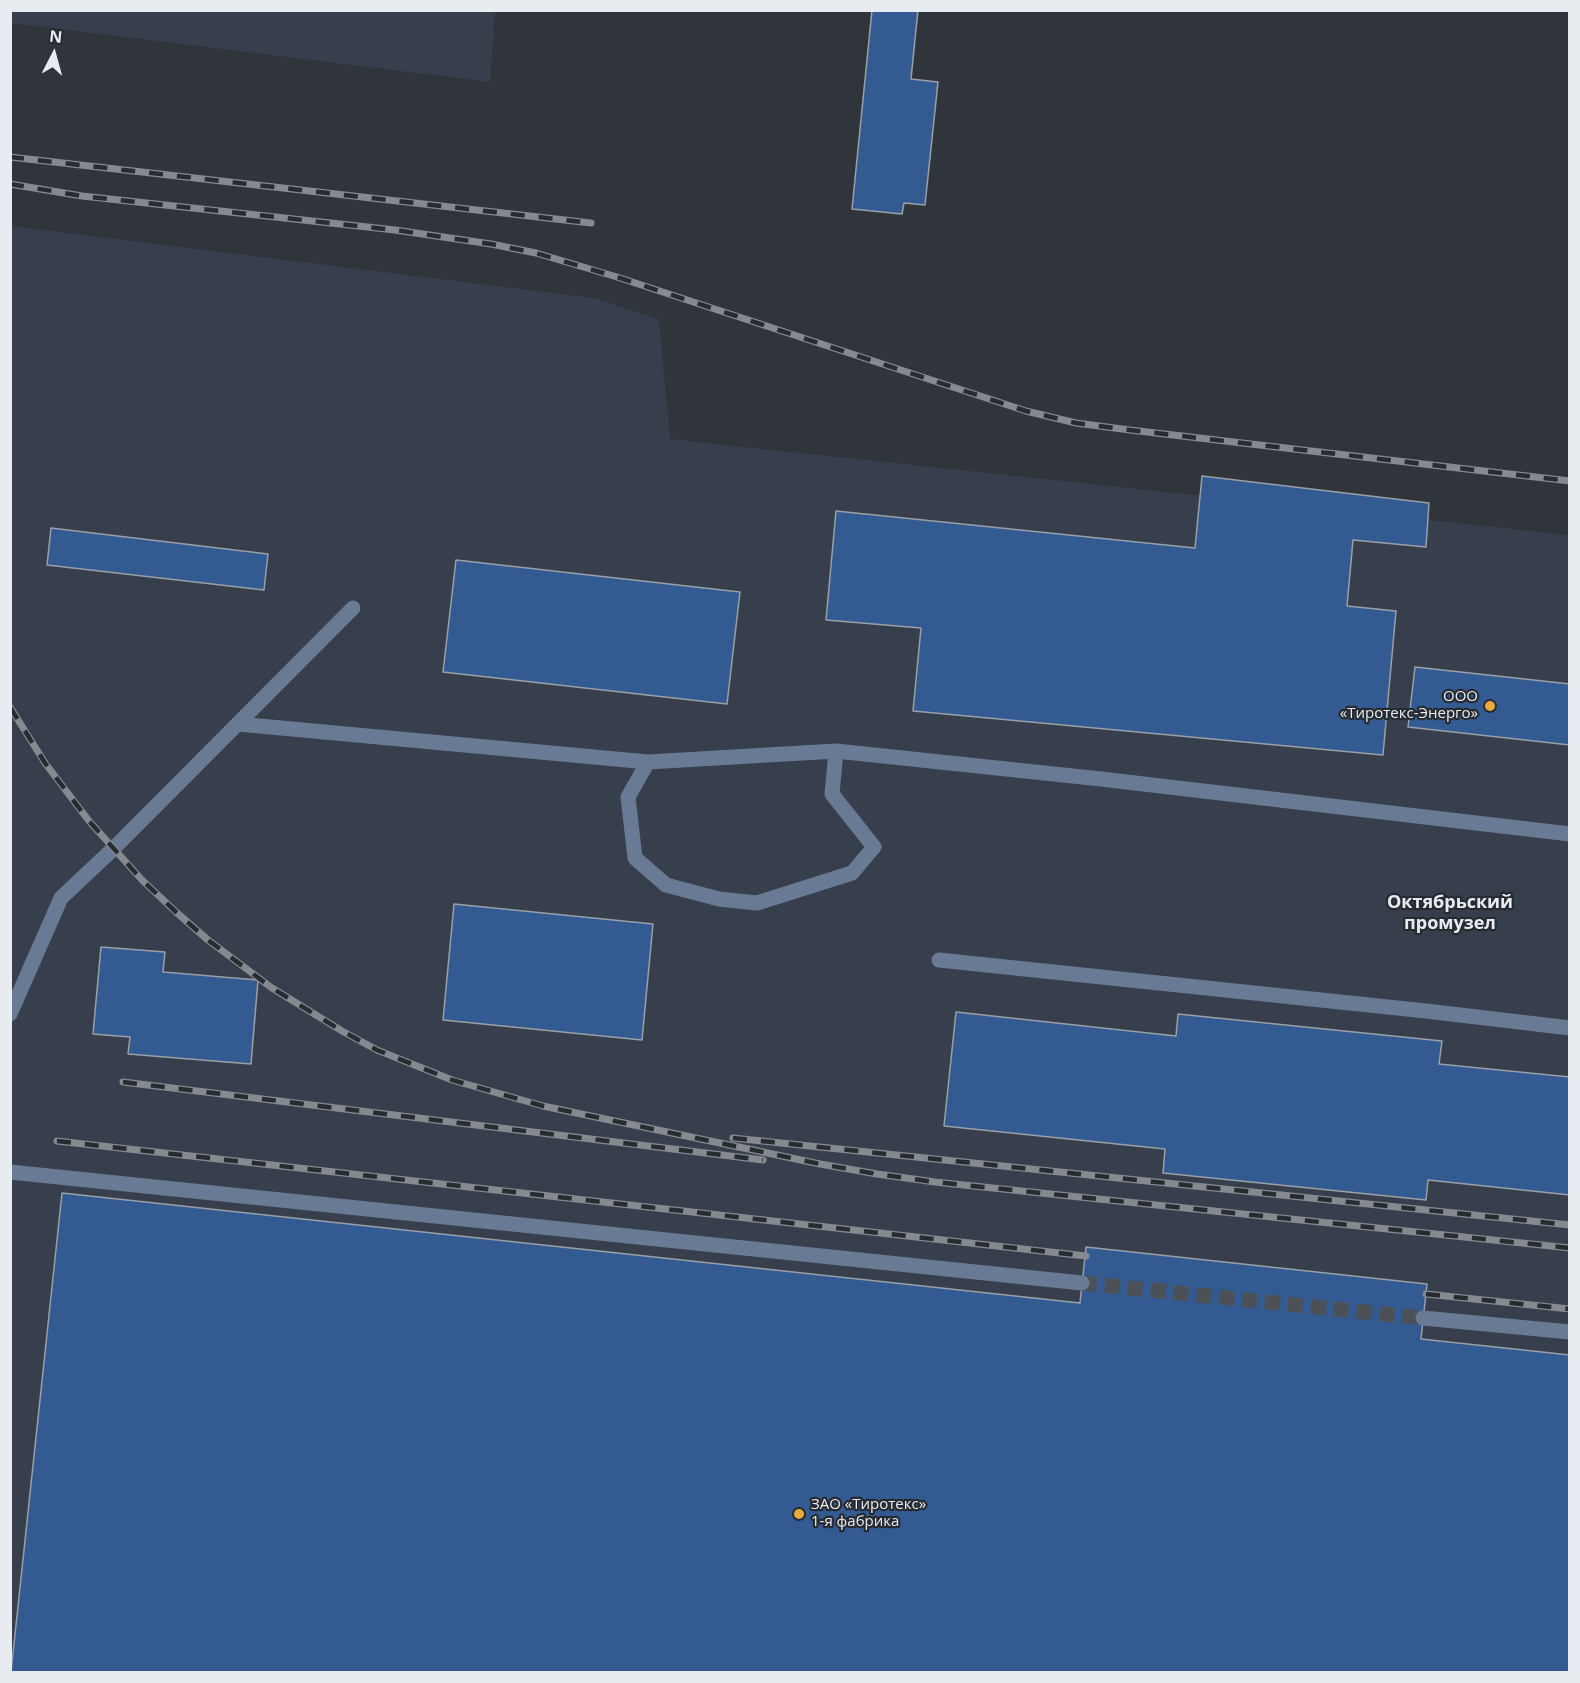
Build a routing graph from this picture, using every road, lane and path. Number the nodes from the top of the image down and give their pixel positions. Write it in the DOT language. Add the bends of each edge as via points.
graph roads {
  1 [pos="353,608"];
  2 [pos="238,724"];
  3 [pos="836,751"];
  4 [pos="648,762"];
  5 [pos="1569,834"];
  6 [pos="939,960"];
  7 [pos="10,1014"];
  8 [pos="1569,1028"];
  9 [pos="10,1172"];
  10 [pos="1082,1283"];
  11 [pos="1423,1317"];
  12 [pos="1569,1332"];
  1 -- 2 [label="lane"];
  2 -- 4 [label="lane"];
  2 -- 7 [label="lane" via="61,898"];
  3 -- 4 [label="lane"];
  3 -- 4 [label="lane" via="832,794 874,847 852,873 758,903 719,899 666,885 635,858 628,797"];
  3 -- 5 [label="lane"];
  6 -- 8 [label="lane"];
  9 -- 10 [label="lane"];
  11 -- 12 [label="lane"];
}
